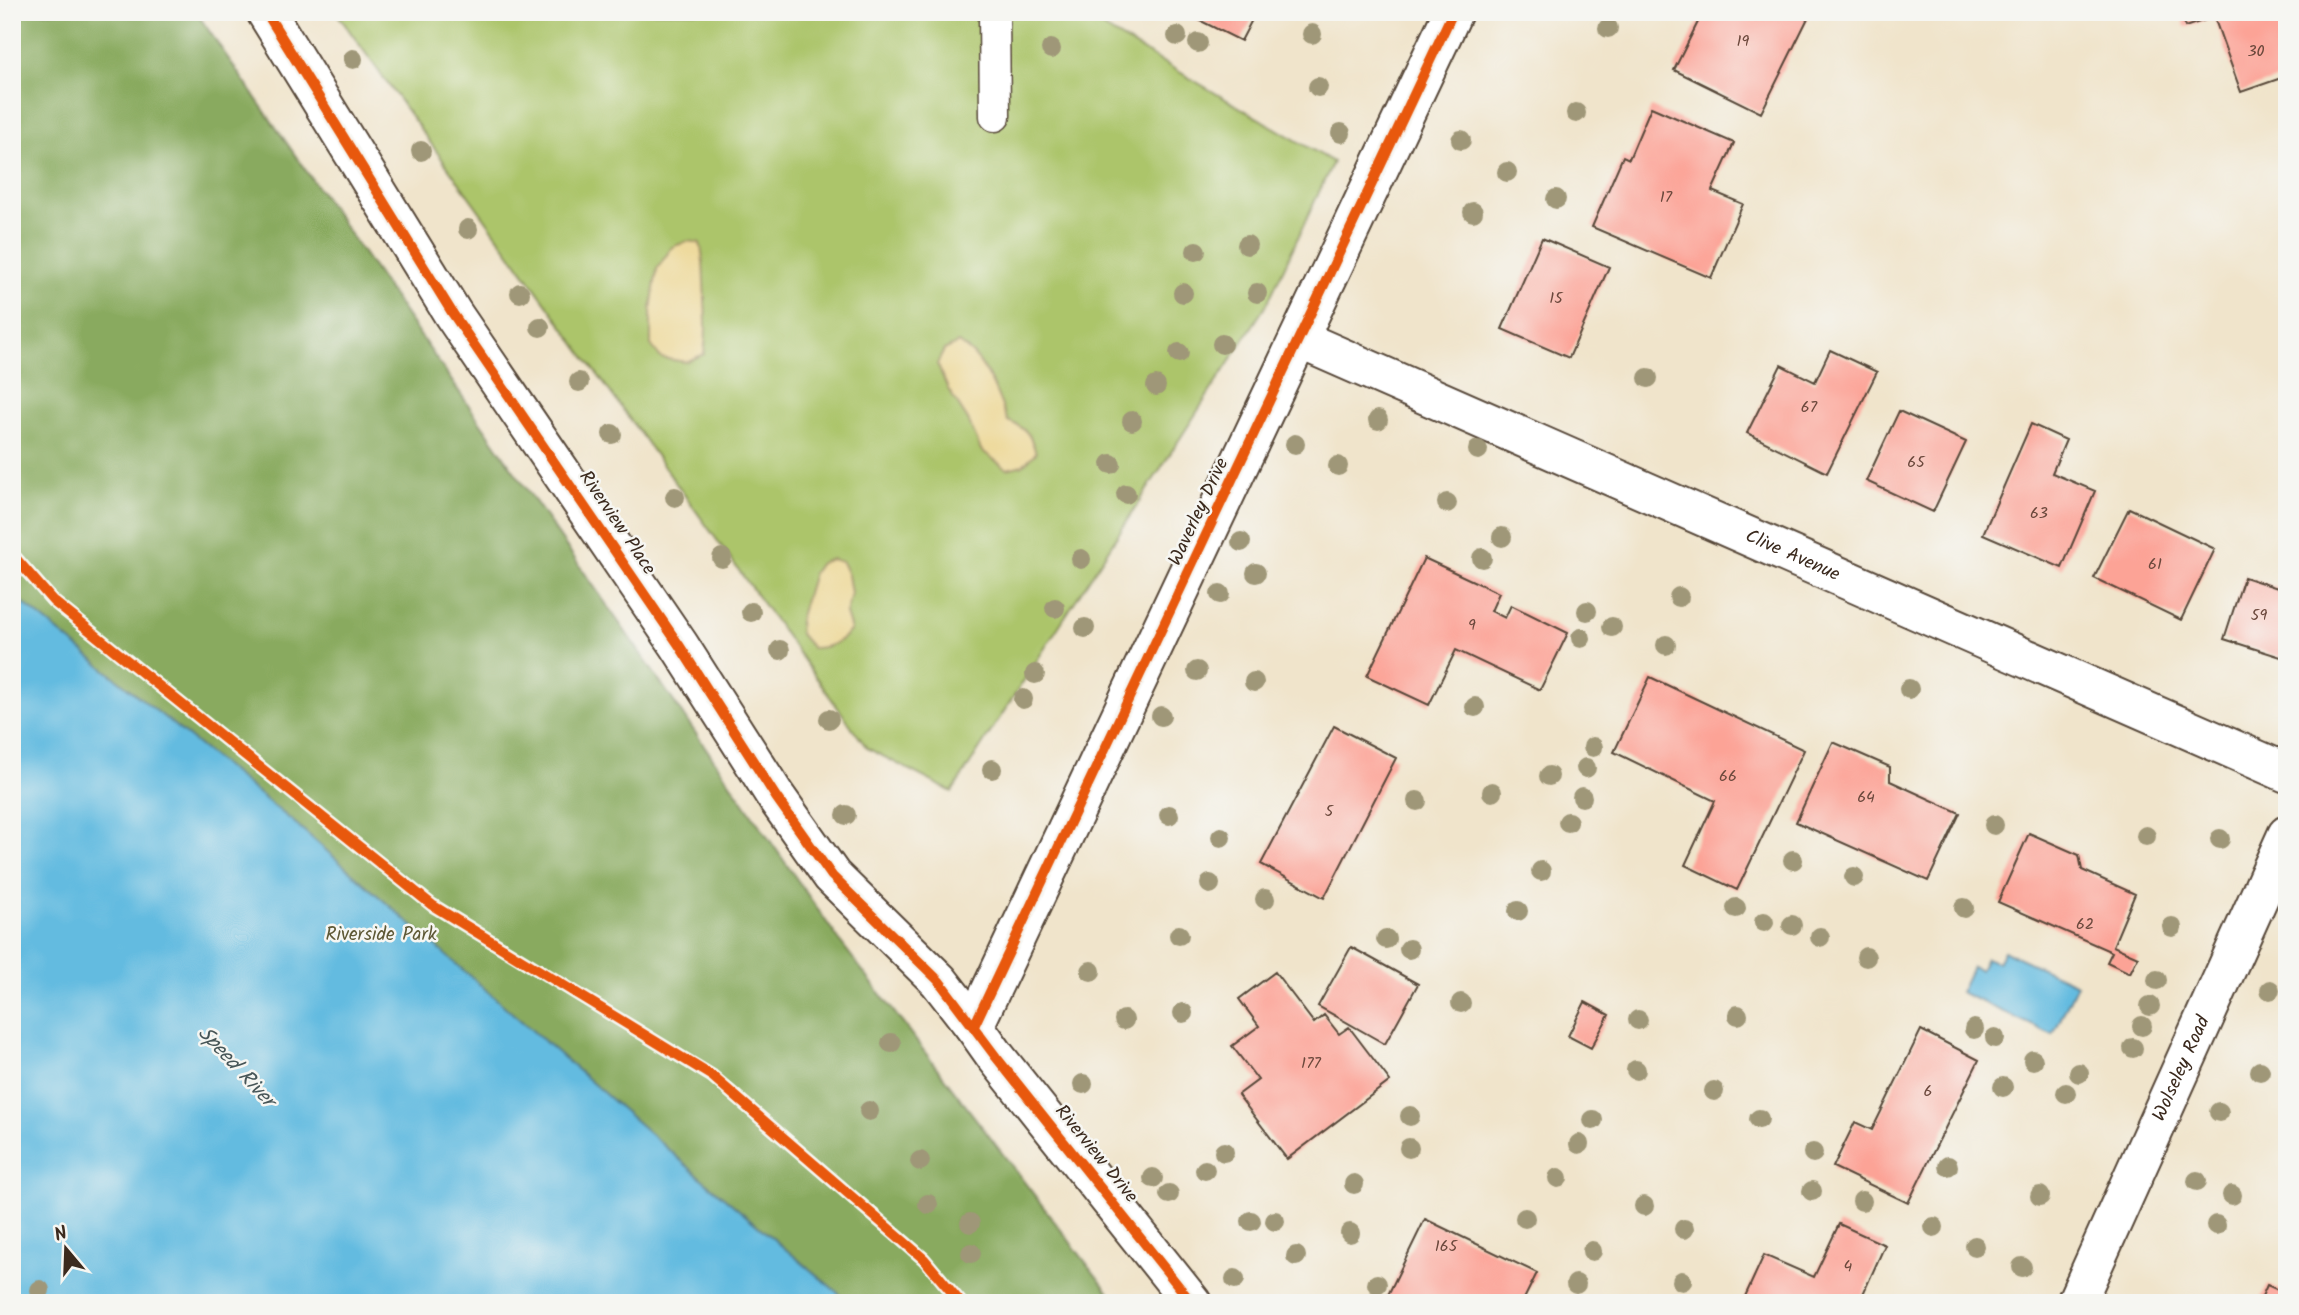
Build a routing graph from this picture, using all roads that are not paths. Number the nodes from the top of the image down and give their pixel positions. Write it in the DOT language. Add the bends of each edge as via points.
graph roads {
  1 [pos="266,12"];
  2 [pos="994,12"];
  3 [pos="1454,12"];
  4 [pos="995,116"];
  5 [pos="1299,339"];
  6 [pos="2287,772"];
  7 [pos="2287,835"];
  8 [pos="974,1026"];
  9 [pos="1192,1303"];
  10 [pos="2076,1303"];
  1 -- 8 [label="street, Riverview Place" via="453,314 800,831 832,876 939,981"];
  2 -- 4 [label="lane"];
  3 -- 5 [label="street, Waverley Drive"];
  5 -- 6 [label="street, Clive Avenue"];
  5 -- 8 [label="street, Waverley Drive"];
  7 -- 10 [label="street, Wolseley Road"];
  8 -- 9 [label="street, Riverview Drive"];
}
